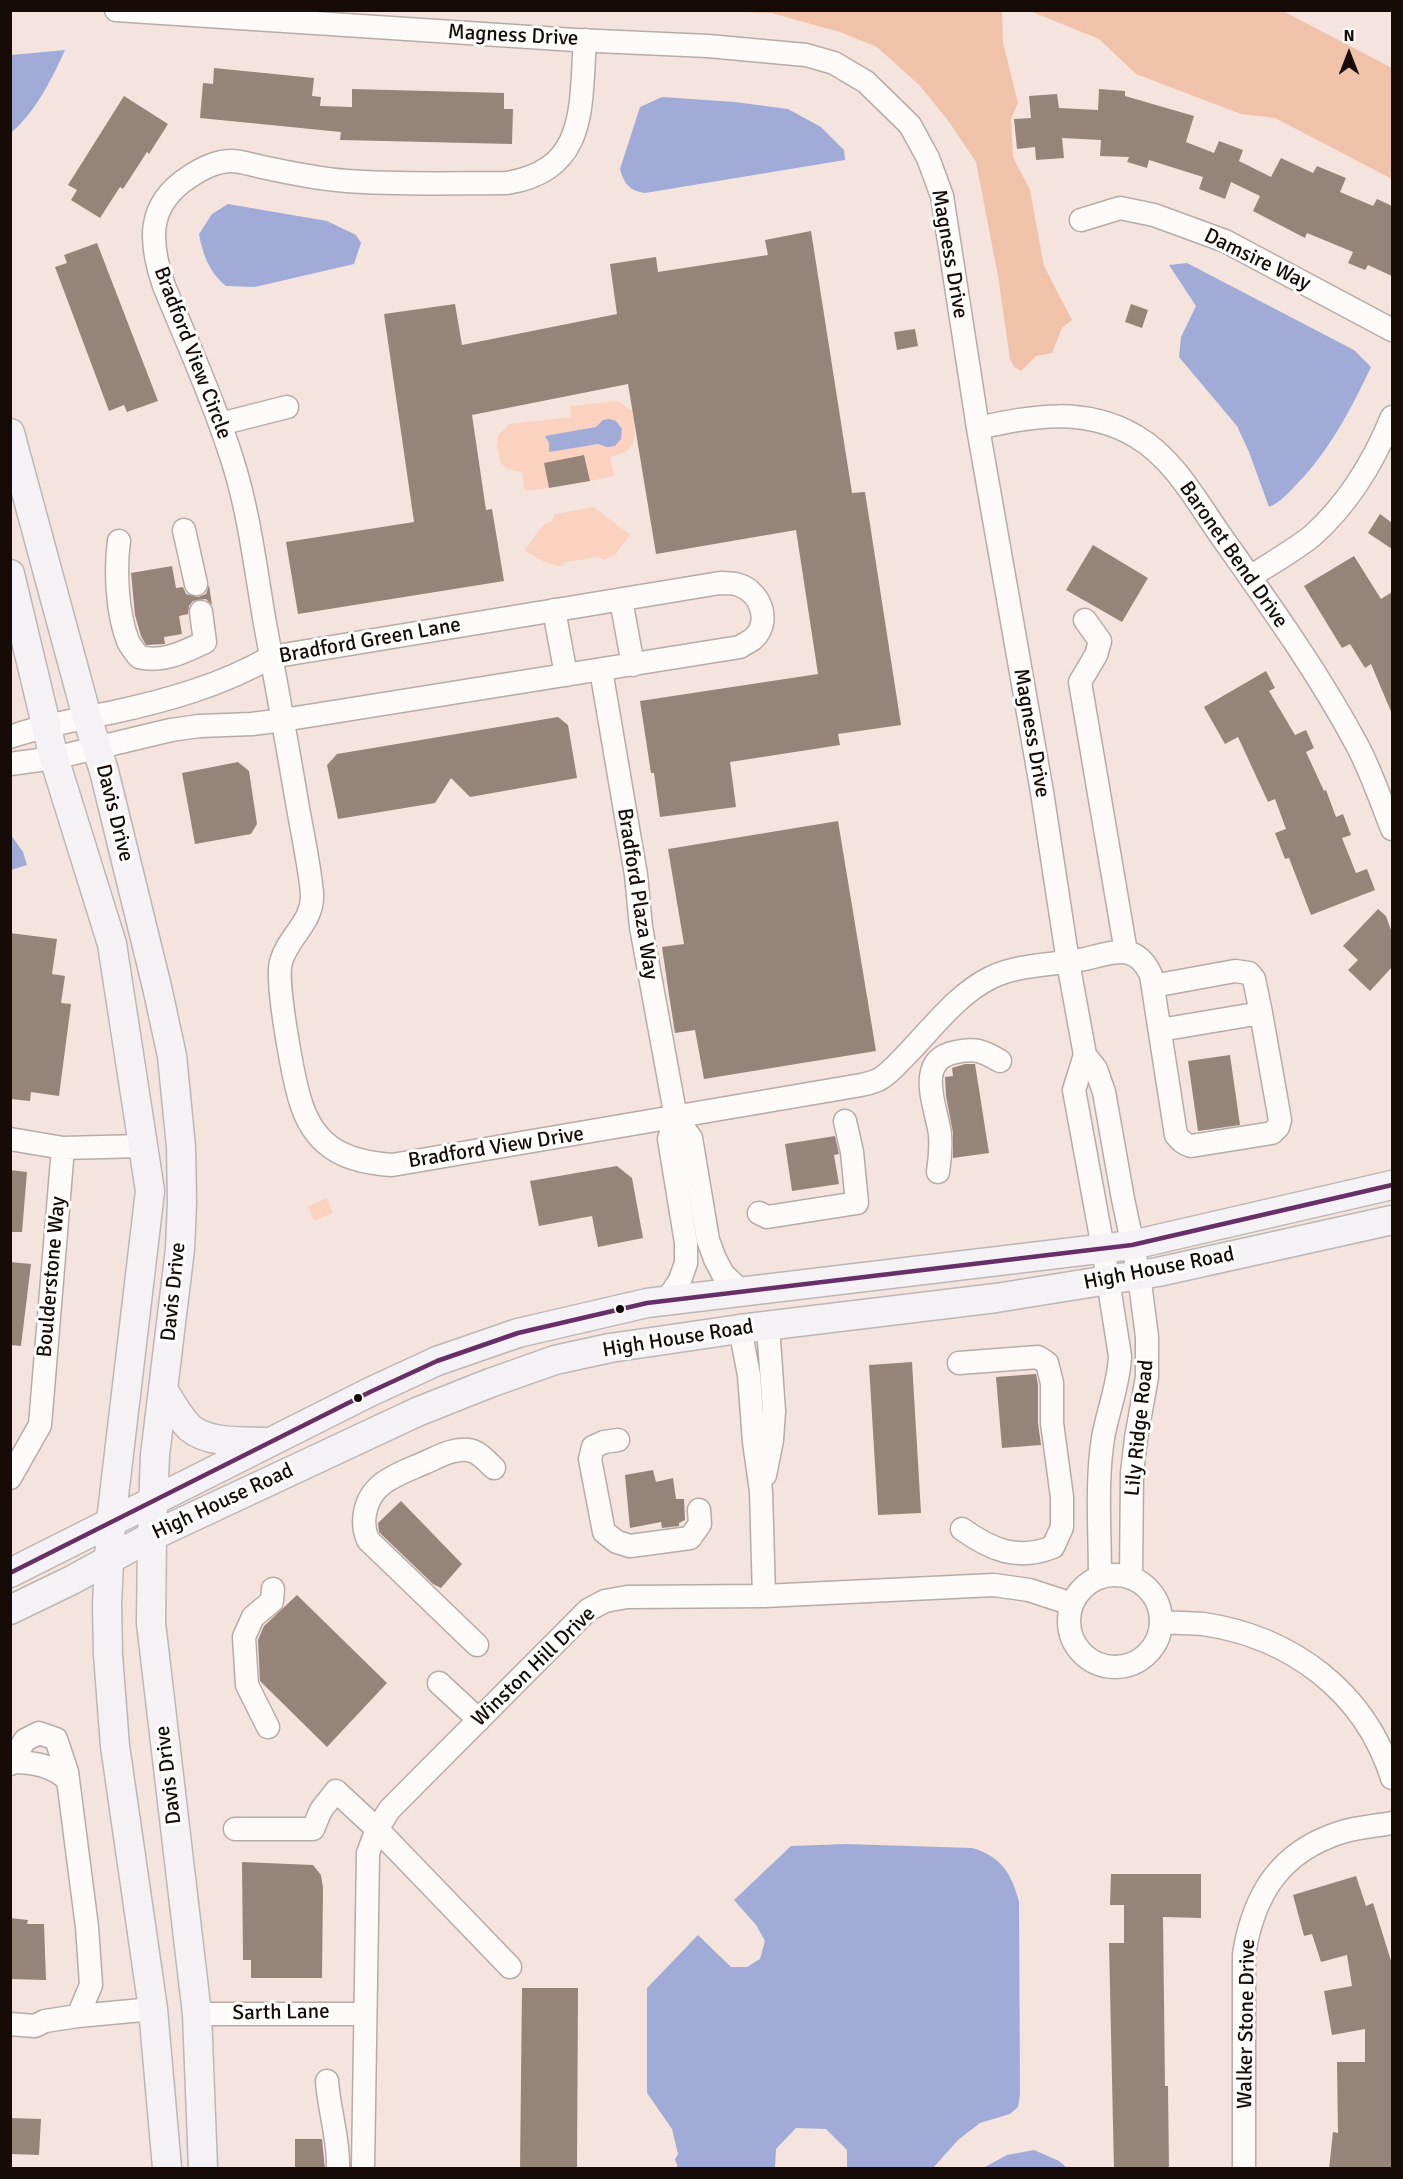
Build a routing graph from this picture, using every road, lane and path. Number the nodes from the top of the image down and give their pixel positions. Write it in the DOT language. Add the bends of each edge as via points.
graph roads {
  1 [pos="116,10"];
  2 [pos="585,40"];
  3 [pos="1081,220"];
  4 [pos="1392,330"];
  5 [pos="287,407"];
  6 [pos="1392,417"];
  7 [pos="220,424"];
  8 [pos="978,428"];
  9 [pos="10,433"];
  10 [pos="184,530"];
  11 [pos="119,541"];
  12 [pos="10,574"];
  13 [pos="1250,578"];
  14 [pos="196,584"];
  15 [pos="621,600"];
  16 [pos="554,610"];
  17 [pos="201,612"];
  18 [pos="1085,620"];
  19 [pos="271,657"];
  20 [pos="633,665"];
  21 [pos="601,670"];
  22 [pos="566,675"];
  23 [pos="87,717"];
  24 [pos="283,720"];
  25 [pos="46,726"];
  26 [pos="10,737"];
  27 [pos="98,747"];
  28 [pos="54,758"];
  29 [pos="10,764"];
  30 [pos="1392,829"];
  31 [pos="1126,952"];
  32 [pos="1068,962"];
  33 [pos="1153,986"];
  34 [pos="1261,1013"];
  35 [pos="1160,1030"];
  36 [pos="1085,1055"];
  37 [pos="1000,1061"];
  38 [pos="676,1118"];
  39 [pos="845,1122"];
  40 [pos="10,1139"];
  41 [pos="143,1146"];
  42 [pos="63,1148"];
  43 [pos="938,1172"];
  44 [pos="1392,1185"];
  45 [pos="759,1213"];
  46 [pos="1392,1221"];
  47 [pos="1132,1245"];
  48 [pos="1103,1248"];
  49 [pos="1139,1275"];
  50 [pos="1108,1280"];
  51 [pos="742,1292"];
  52 [pos="665,1302"];
  53 [pos="754,1327"];
  54 [pos="959,1363"];
  55 [pos="163,1389"];
  56 [pos="618,1440"];
  57 [pos="269,1442"];
  58 [pos="494,1468"];
  59 [pos="10,1478"];
  60 [pos="154,1500"];
  61 [pos="699,1517"];
  62 [pos="111,1521"];
  63 [pos="962,1529"];
  64 [pos="152,1536"];
  65 [pos="110,1558"];
  66 [pos="10,1573"];
  67 [pos="1100,1577"];
  68 [pos="1131,1578"];
  69 [pos="273,1589"];
  70 [pos="764,1596"];
  71 [pos="1072,1604"];
  72 [pos="10,1610"];
  73 [pos="1161,1622"];
  74 [pos="477,1645"];
  75 [pos="439,1683"];
  76 [pos="479,1720"];
  77 [pos="267,1727"];
  78 [pos="14,1759"];
  79 [pos="66,1772"];
  80 [pos="1392,1778"];
  81 [pos="1392,1823"];
  82 [pos="235,1829"];
  83 [pos="376,1829"];
  84 [pos="510,1967"];
  85 [pos="197,2014"];
  86 [pos="365,2014"];
  87 [pos="78,2016"];
  88 [pos="154,2016"];
  89 [pos="10,2024"];
  90 [pos="35,2026"];
  91 [pos="327,2081"];
  92 [pos="167,2169"];
  93 [pos="204,2169"];
  94 [pos="338,2169"];
  95 [pos="363,2169"];
  96 [pos="1244,2169"];
  1 -- 2 [label="street, Magness Drive"];
  2 -- 7 [label="street, Bradford View Circle" via="580,112 573,141 554,163 526,180 351,182 231,161 213,164 174,187 159,210 154,228 157,265"];
  2 -- 8 [label="street, Magness Drive" via="807,55 834,63 866,82 890,104 910,125 942,196"];
  3 -- 4 [label="street, Damsire Way" via="1120,208 1154,215 1225,240"];
  5 -- 7 [label="street"];
  6 -- 13 [label="street" via="1350,494 1312,536"];
  7 -- 19 [label="street, Bradford View Circle" via="242,494"];
  8 -- 13 [label="street, Baronet Bend Drive" via="1047,415 1083,417 1137,437 1181,478"];
  8 -- 32 [label="street, Magness Drive"];
  9 -- 23 [label="main road, Davis Drive"];
  10 -- 14 [label="street"];
  11 -- 17 [label="street" via="116,564 121,610 128,642 139,657 159,659 206,642"];
  12 -- 25 [label="main road, Davis Drive"];
  13 -- 30 [label="street, Baronet Bend Drive" via="1340,713 1359,747"];
  15 -- 16 [label="street, Bradford Green Lane"];
  15 -- 20 [label="street"];
  15 -- 20 [label="street, Bradford Green Lane" via="720,583 739,584 758,599 763,609 761,629 740,647"];
  16 -- 19 [label="street, Bradford Green Lane"];
  16 -- 22 [label="street"];
  18 -- 31 [label="street" via="1100,641 1080,682"];
  19 -- 23 [label="street, Bradford Green Lane" via="241,674 202,688"];
  19 -- 24 [label="street, Bradford View Circle"];
  20 -- 21 [label="street, Bradford Green Lane"];
  21 -- 22 [label="street, Bradford Green Lane"];
  21 -- 38 [label="street, Bradford Plaza Way"];
  22 -- 24 [label="street, Bradford Green Lane"];
  23 -- 25 [label="street, Bradford Green Lane"];
  23 -- 27 [label="main road, Davis Drive"];
  24 -- 27 [label="street, Bradford Green Lane" via="190,728"];
  24 -- 38 [label="street, Bradford View Drive" via="312,907 284,953 281,986 297,1090 312,1127 324,1143 354,1160 392,1165"];
  25 -- 26 [label="street, Bradford Green Lane"];
  25 -- 28 [label="main road, Davis Drive"];
  27 -- 28 [label="street, Bradford Green Lane"];
  27 -- 55 [label="main road, Davis Drive" via="172,1056 182,1202"];
  28 -- 29 [label="street, Bradford Green Lane"];
  28 -- 41 [label="main road, Davis Drive" via="112,944"];
  31 -- 32 [label="street, Bradford View Drive"];
  31 -- 33 [label="street" via="1146,963"];
  32 -- 36 [label="street, Magness Drive"];
  32 -- 38 [label="street, Bradford View Drive" via="1008,971 989,978 964,995 880,1080"];
  33 -- 34 [label="street" via="1235,971 1249,973 1254,979"];
  33 -- 35 [label="street"];
  34 -- 35 [label="street"];
  34 -- 35 [label="street" via="1280,1120 1278,1127 1272,1132 1191,1146 1176,1136"];
  36 -- 47 [label="street, Magness Drive" via="1096,1069 1104,1092"];
  36 -- 48 [label="street, Magness Drive" via="1074,1090"];
  37 -- 43 [label="street" via="970,1049 946,1053 936,1062 930,1082 940,1136"];
  38 -- 51 [label="street, Bradford Plaza Way" via="691,1138 708,1240 715,1259 723,1274"];
  38 -- 52 [label="street, Bradford Plaza Way" via="669,1139 686,1263"];
  39 -- 45 [label="street" via="857,1203 767,1217"];
  40 -- 42 [label="street"];
  41 -- 42 [label="street"];
  41 -- 62 [label="main road, Davis Drive" via="150,1191"];
  42 -- 59 [label="street, Boulderstone Way" via="40,1425"];
  44 -- 47 [label="main road, High House Road"];
  46 -- 49 [label="main road, High House Road"];
  47 -- 48 [label="main road, High House Road"];
  47 -- 49 [label="street, Lily Ridge Road"];
  48 -- 50 [label="street, Lily Ridge Road"];
  48 -- 51 [label="main road, High House Road"];
  49 -- 50 [label="main road, High House Road"];
  49 -- 68 [label="street, Lily Ridge Road" via="1148,1358 1133,1456"];
  50 -- 53 [label="main road, High House Road" via="996,1298"];
  50 -- 67 [label="street, Lily Ridge Road" via="1120,1370 1101,1454"];
  51 -- 52 [label="main road, High House Road"];
  52 -- 57 [label="main road, High House Road" via="562,1322 479,1346 437,1361"];
  53 -- 64 [label="main road, High House Road" via="555,1360 417,1412"];
  53 -- 70 [label="street" via="749,1375 761,1491"];
  54 -- 63 [label="street" via="1038,1357 1047,1363 1062,1497 1062,1527 1053,1547 1038,1553 1015,1554 983,1545"];
  55 -- 57 [label="main road" via="192,1430 215,1439"];
  55 -- 60 [label="main road, Davis Drive"];
  56 -- 61 [label="street" via="593,1447 590,1459 604,1532 615,1541"];
  57 -- 60 [label="main road, High House Road"];
  58 -- 74 [label="street" via="477,1453 454,1450 377,1486 366,1505 363,1524 368,1540"];
  60 -- 62 [label="main road, High House Road"];
  60 -- 64 [label="main road, Davis Drive"];
  62 -- 65 [label="main road, Davis Drive"];
  62 -- 66 [label="main road, High House Road"];
  64 -- 65 [label="main road, High House Road"];
  64 -- 85 [label="main road, Davis Drive" via="151,1623"];
  65 -- 72 [label="main road, High House Road"];
  65 -- 88 [label="main road, Davis Drive" via="108,1655 115,1746"];
  67 -- 68 [label="street"];
  67 -- 71 [label="street" via="1080,1591"];
  68 -- 73 [label="street" via="1146,1586 1155,1597"];
  69 -- 77 [label="street" via="272,1601 254,1617 244,1636 247,1685"];
  70 -- 71 [label="street, Winston Hill Drive" via="994,1585 1029,1590"];
  70 -- 76 [label="street, Winston Hill Drive" via="627,1597 605,1601 588,1611"];
  71 -- 73 [label="street" via="1069,1623 1073,1641 1090,1660 1101,1665 1125,1666 1147,1655 1155,1646"];
  73 -- 80 [label="street" via="1203,1624 1237,1633 1265,1641 1309,1663 1355,1707 1386,1758"];
  75 -- 76 [label="street"];
  76 -- 83 [label="street, Winston Hill Drive" via="390,1809"];
  78 -- 79 [label="street"];
  78 -- 79 [label="street" via="25,1740 39,1733 56,1739"];
  79 -- 87 [label="street" via="91,1985"];
  81 -- 96 [label="street, Walker Stone Drive" via="1343,1832 1316,1842 1276,1873 1257,1904 1244,1954"];
  82 -- 83 [label="street" via="313,1829 336,1791"];
  83 -- 84 [label="street"];
  83 -- 86 [label="street, Winston Hill Drive" via="368,1853"];
  85 -- 86 [label="street, Sarth Lane"];
  85 -- 93 [label="main road, Davis Drive"];
  86 -- 95 [label="street, Winston Hill Drive"];
  87 -- 88 [label="street"];
  87 -- 90 [label="street"];
  88 -- 90 [label="street" via="45,2035"];
  88 -- 92 [label="main road, Davis Drive"];
  89 -- 90 [label="street"];
  91 -- 94 [label="street"];
}
